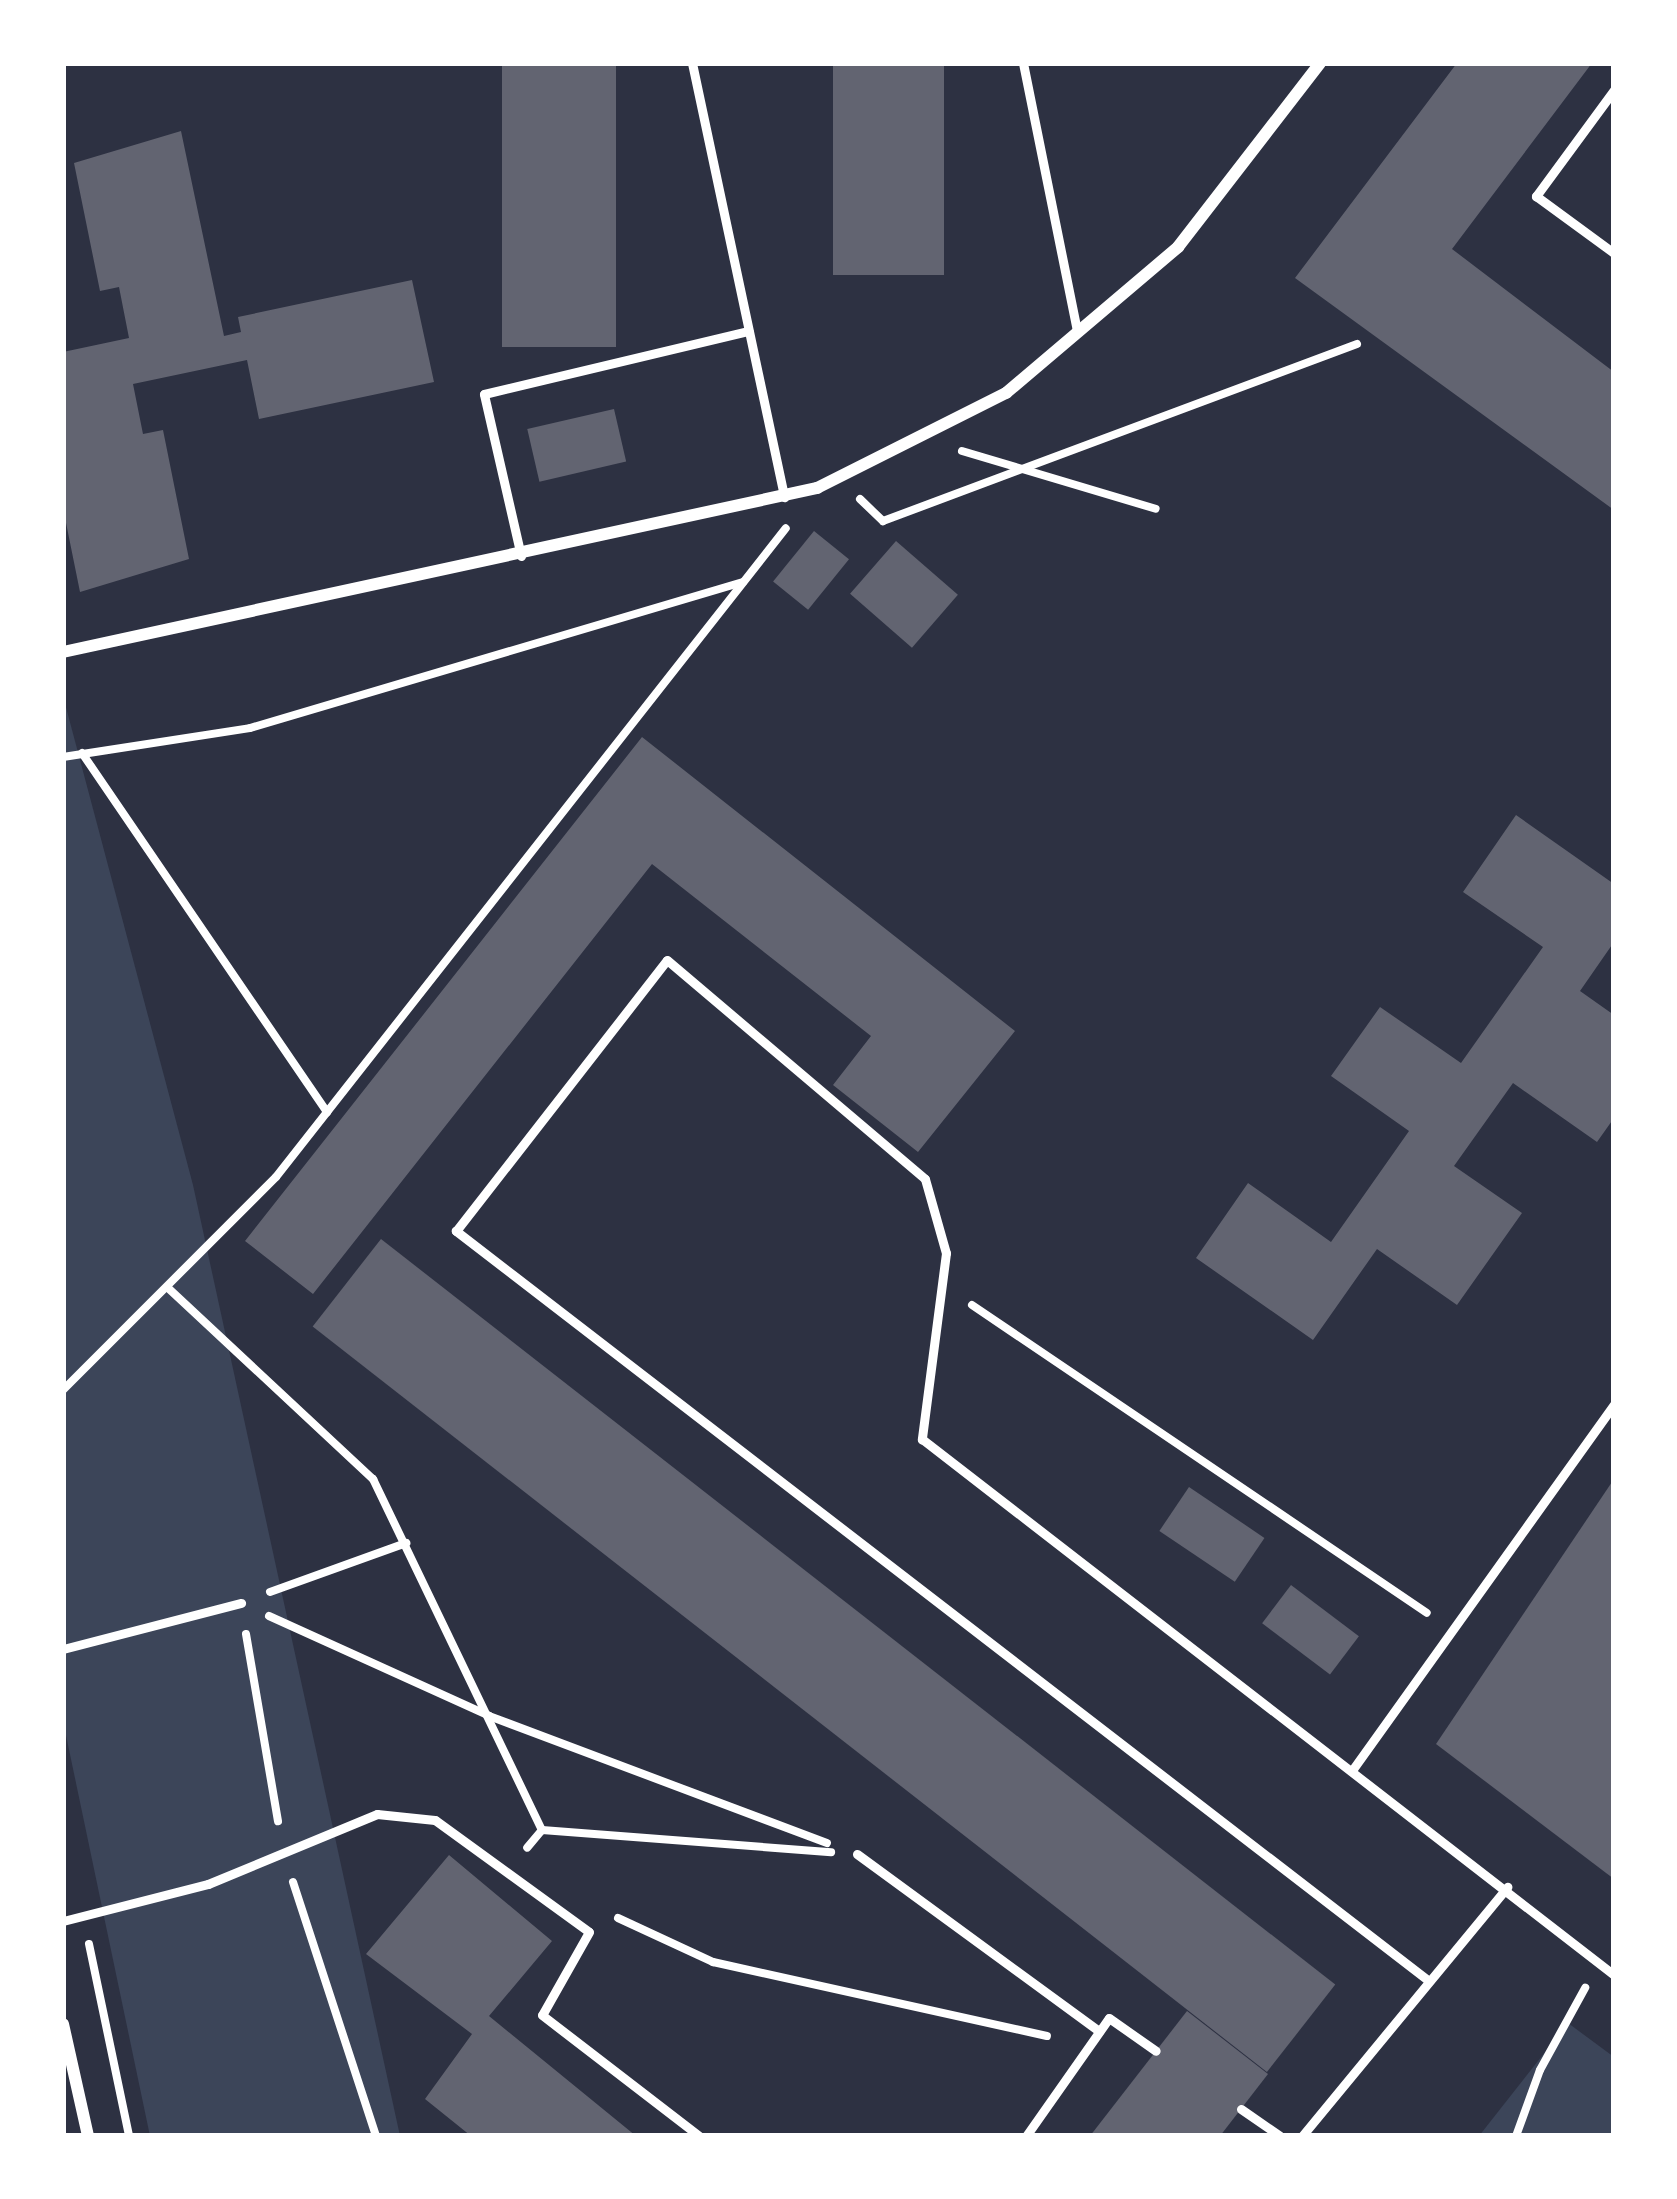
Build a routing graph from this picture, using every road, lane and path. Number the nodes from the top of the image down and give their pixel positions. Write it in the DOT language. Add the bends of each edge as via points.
graph roads {
  1 [pos="692,63"];
  2 [pos="1023,63"];
  3 [pos="1319,63"];
  4 [pos="1614,90"];
  5 [pos="1614,253"];
  6 [pos="749,331"];
  7 [pos="1077,332"];
  8 [pos="1357,344"];
  9 [pos="917,437"];
  10 [pos="1023,469"];
  11 [pos="836,478"];
  12 [pos="817,488"];
  13 [pos="784,497"];
  14 [pos="1156,509"];
  15 [pos="521,556"];
  16 [pos="744,582"];
  17 [pos="63,652"];
  18 [pos="82,753"];
  19 [pos="63,757"];
  20 [pos="327,1112"];
  21 [pos="166,1287"];
  22 [pos="943,1288"];
  23 [pos="63,1390"];
  24 [pos="1614,1404"];
  25 [pos="406,1543"];
  26 [pos="241,1603"];
  27 [pos="1453,1630"];
  28 [pos="63,1649"];
  29 [pos="489,1716"];
  30 [pos="1353,1769"];
  31 [pos="542,1830"];
  32 [pos="284,1852"];
  33 [pos="857,1854"];
  34 [pos="508,1872"];
  35 [pos="1507,1887"];
  36 [pos="83,1916"];
  37 [pos="572,1920"];
  38 [pos="63,1922"];
  39 [pos="1599,1964"];
  40 [pos="1614,1975"];
  41 [pos="1430,1982"];
  42 [pos="63,2024"];
  43 [pos="1099,2031"];
  44 [pos="1090,2045"];
  45 [pos="1156,2050"];
  46 [pos="1241,2109"];
  47 [pos="88,2136"];
  48 [pos="129,2136"];
  49 [pos="376,2136"];
  50 [pos="699,2136"];
  51 [pos="1026,2136"];
  52 [pos="1280,2136"];
  53 [pos="1302,2136"];
  54 [pos="1516,2136"];
  1 -- 6 [label="lane"];
  2 -- 7 [label="lane"];
  3 -- 7 [label="street" via="1178,247"];
  4 -- 5 [label="lane" via="1536,196"];
  6 -- 13 [label="lane"];
  6 -- 15 [label="lane" via="484,394"];
  7 -- 9 [label="street" via="1006,393"];
  8 -- 10 [label="path"];
  9 -- 10 [label="path"];
  9 -- 11 [label="street"];
  10 -- 11 [label="path" via="884,520"];
  10 -- 14 [label="path"];
  11 -- 12 [label="street"];
  12 -- 13 [label="street"];
  12 -- 16 [label="path"];
  13 -- 15 [label="street"];
  15 -- 17 [label="street"];
  16 -- 18 [label="path" via="250,728"];
  16 -- 20 [label="path"];
  18 -- 19 [label="path"];
  18 -- 20 [label="path"];
  20 -- 21 [label="path" via="276,1178"];
  21 -- 23 [label="path"];
  21 -- 25 [label="path" via="373,1479"];
  22 -- 27 [label="path"];
  22 -- 30 [label="lane" via="922,1439"];
  22 -- 41 [label="lane" via="946,1252 925,1179 668,960 456,1231"];
  24 -- 27 [label="lane"];
  25 -- 26 [label="path"];
  25 -- 29 [label="path"];
  26 -- 28 [label="lane"];
  26 -- 29 [label="path"];
  26 -- 32 [label="path"];
  27 -- 30 [label="lane"];
  29 -- 31 [label="path"];
  29 -- 33 [label="path"];
  30 -- 35 [label="lane"];
  31 -- 33 [label="path"];
  31 -- 34 [label="path"];
  32 -- 34 [label="lane" via="377,1814 435,1820"];
  32 -- 36 [label="lane" via="208,1884"];
  32 -- 49 [label="path"];
  33 -- 43 [label="lane"];
  34 -- 37 [label="lane"];
  35 -- 39 [label="lane"];
  35 -- 41 [label="lane"];
  36 -- 38 [label="lane"];
  36 -- 48 [label="path"];
  37 -- 44 [label="path" via="608,1913 713,1962"];
  37 -- 50 [label="lane" via="589,1932 542,2014"];
  39 -- 40 [label="lane"];
  39 -- 54 [label="path" via="1540,2069"];
  41 -- 53 [label="lane"];
  42 -- 47 [label="street"];
  43 -- 44 [label="lane"];
  43 -- 45 [label="lane" via="1109,2018"];
  44 -- 51 [label="lane"];
  46 -- 52 [label="lane"];
}
